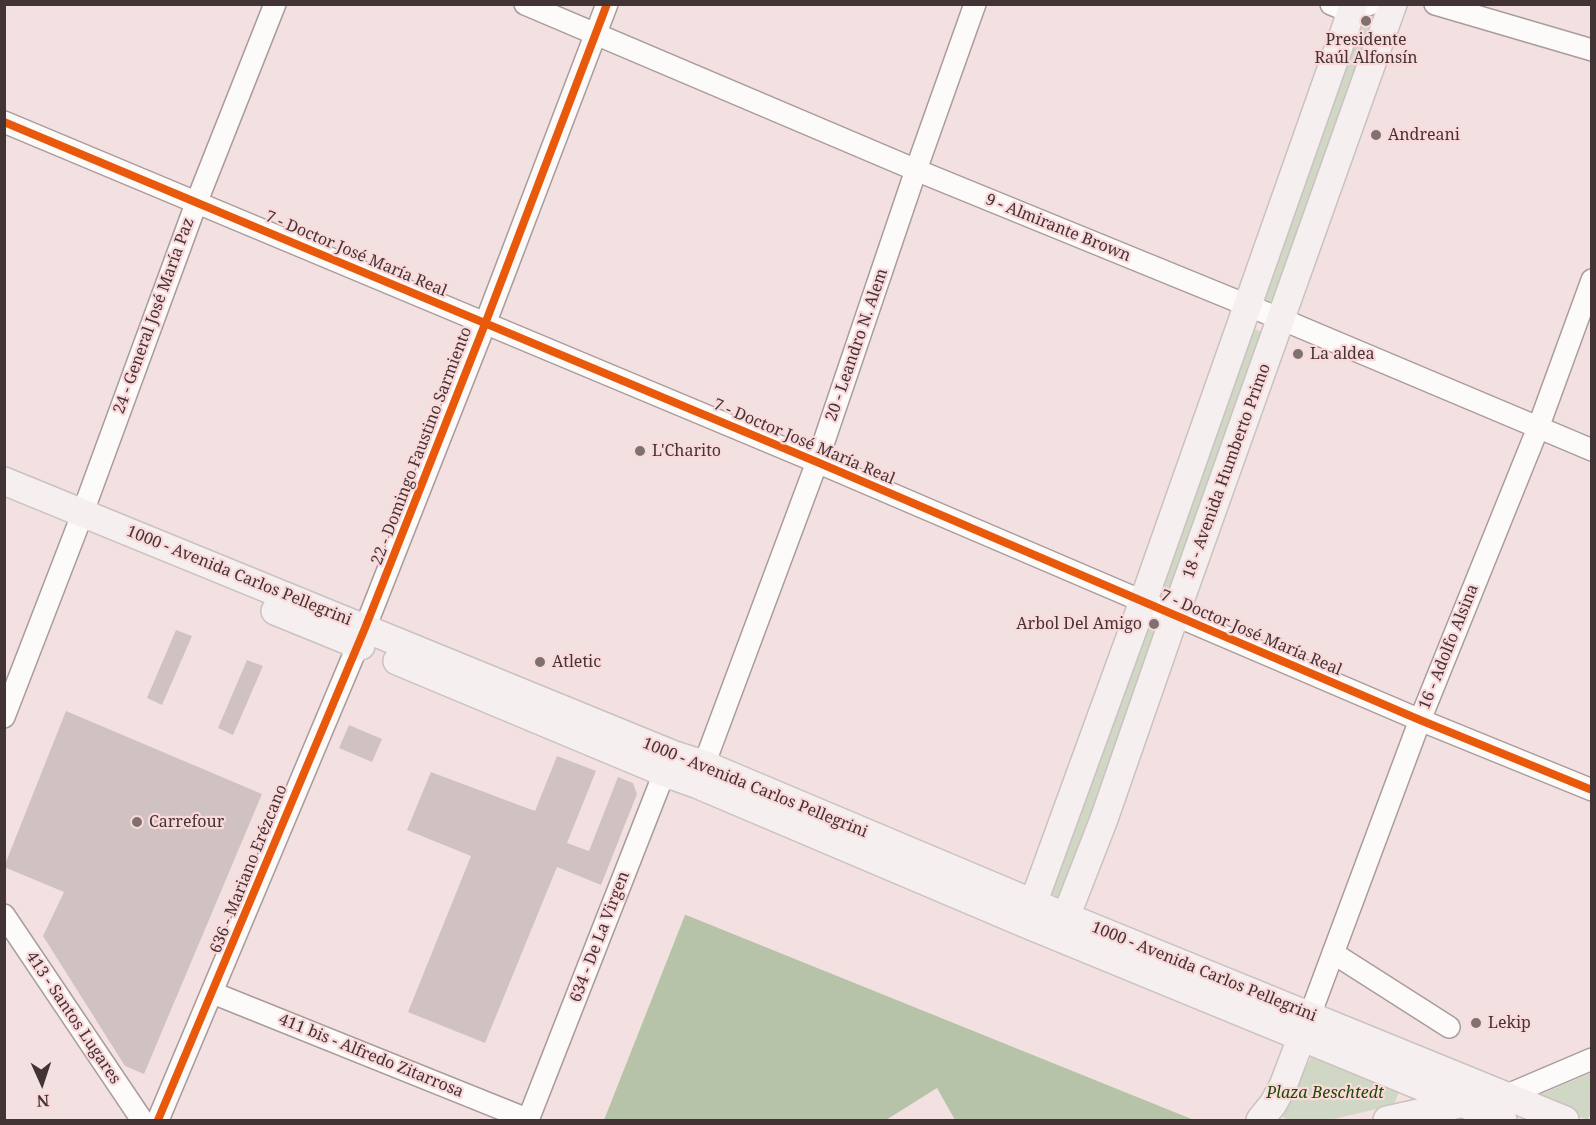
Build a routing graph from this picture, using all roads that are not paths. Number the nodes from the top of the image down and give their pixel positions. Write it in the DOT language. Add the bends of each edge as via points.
graph roads {
  1 [pos="275,4"];
  2 [pos="525,4"];
  3 [pos="606,4"];
  4 [pos="975,4"];
  5 [pos="1394,4"];
  6 [pos="1436,4"];
  7 [pos="1351,6"];
  8 [pos="595,35"];
  9 [pos="1592,50"];
  10 [pos="4,122"];
  11 [pos="915,170"];
  12 [pos="196,201"];
  13 [pos="1592,279"];
  14 [pos="1247,305"];
  15 [pos="1281,319"];
  16 [pos="484,324"];
  17 [pos="1538,428"];
  18 [pos="1592,450"];
  19 [pos="817,462"];
  20 [pos="4,481"];
  21 [pos="4,500"];
  22 [pos="80,520"];
  23 [pos="1143,602"];
  24 [pos="1175,615"];
  25 [pos="361,636"];
  26 [pos="4,717"];
  27 [pos="1420,720"];
  28 [pos="668,763"];
  29 [pos="700,774"];
  30 [pos="1592,790"];
  31 [pos="1029,914"];
  32 [pos="4,915"];
  33 [pos="1062,926"];
  34 [pos="1333,953"];
  35 [pos="213,993"];
  36 [pos="1306,1026"];
  37 [pos="1449,1027"];
  38 [pos="1592,1059"];
  39 [pos="1460,1104"];
  40 [pos="1498,1113"];
  41 [pos="1270,1115"];
  42 [pos="1434,1115"];
  43 [pos="142,1120"];
  44 [pos="158,1120"];
  45 [pos="528,1120"];
  46 [pos="1387,1120"];
  47 [pos="1565,1120"];
  1 -- 12 [label="street, 24 - General José María Paz"];
  2 -- 8 [label="street, 9 - Almirante Brown"];
  3 -- 8 [label="street, 22 - Domingo Faustino Sarmiento"];
  4 -- 11 [label="street, 20 - Leandro N. Alem"];
  5 -- 15 [label="main road, 18 - Avenida Humberto Primo"];
  6 -- 9 [label="street"];
  7 -- 14 [label="main road"];
  8 -- 11 [label="street, 9 - Almirante Brown"];
  8 -- 16 [label="street, 22 - Domingo Faustino Sarmiento"];
  10 -- 12 [label="street, 7 - Doctor José María Real"];
  11 -- 14 [label="street, 9 - Almirante Brown"];
  11 -- 19 [label="street, 20 - Leandro N. Alem"];
  12 -- 16 [label="street, 7 - Doctor José María Real"];
  12 -- 22 [label="street, 24 - General José María Paz"];
  13 -- 17 [label="street, 16 - Adolfo Alsina"];
  14 -- 15 [label="street, 9 - Almirante Brown"];
  14 -- 23 [label="main road"];
  15 -- 17 [label="street, 9 - Almirante Brown"];
  15 -- 24 [label="main road, 18 - Avenida Humberto Primo"];
  16 -- 19 [label="street, 7 - Doctor José María Real"];
  16 -- 25 [label="street, 22 - Domingo Faustino Sarmiento"];
  17 -- 18 [label="street, 9 - Almirante Brown"];
  17 -- 27 [label="street, 16 - Adolfo Alsina"];
  19 -- 23 [label="street, 7 - Doctor José María Real"];
  19 -- 29 [label="street, 20 - Leandro N. Alem"];
  20 -- 22 [label="main road, 1000 - Avenida Carlos Pellegrini"];
  21 -- 22 [label="main road, 1000 - Avenida Carlos Pellegrini"];
  22 -- 25 [label="main road, 1000 - Avenida Carlos Pellegrini"];
  22 -- 26 [label="street, 24 - General José María Paz"];
  23 -- 24 [label="street, 7 - Doctor José María Real"];
  23 -- 31 [label="main road"];
  24 -- 27 [label="street, 7 - Doctor José María Real"];
  24 -- 33 [label="main road, 18 - Avenida Humberto Primo"];
  25 -- 28 [label="main road, 1000 - Avenida Carlos Pellegrini"];
  25 -- 35 [label="street, 636 - Mariano Erézcano"];
  27 -- 30 [label="street, 7 - Doctor José María Real"];
  27 -- 34 [label="street, 16 - Adolfo Alsina"];
  28 -- 29 [label="main road, 1000 - Avenida Carlos Pellegrini"];
  28 -- 45 [label="street, 634 - De La Virgen"];
  29 -- 31 [label="main road, 1000 - Avenida Carlos Pellegrini"];
  31 -- 33 [label="main road, 1000 - Avenida Carlos Pellegrini"];
  32 -- 43 [label="street, 413 - Santos Lugares"];
  33 -- 36 [label="main road, 1000 - Avenida Carlos Pellegrini"];
  34 -- 36 [label="street, 16 - Adolfo Alsina"];
  34 -- 37 [label="street"];
  35 -- 44 [label="street, 636 - Mariano Erézcano"];
  35 -- 45 [label="street, 411 bis - Alfredo Zitarrosa"];
  36 -- 39 [label="main road, 1000 - Avenida Carlos Pellegrini"];
  36 -- 40 [label="main road, 1000 - Avenida Carlos Pellegrini"];
  36 -- 41 [label="main road"];
  38 -- 40 [label="street"];
  39 -- 40 [label="main road, 1000 - Avenida Carlos Pellegrini"];
  39 -- 42 [label="main road"];
  40 -- 47 [label="main road, 1000 - Avenida Carlos Pellegrini"];
  42 -- 46 [label="main road"];
}
